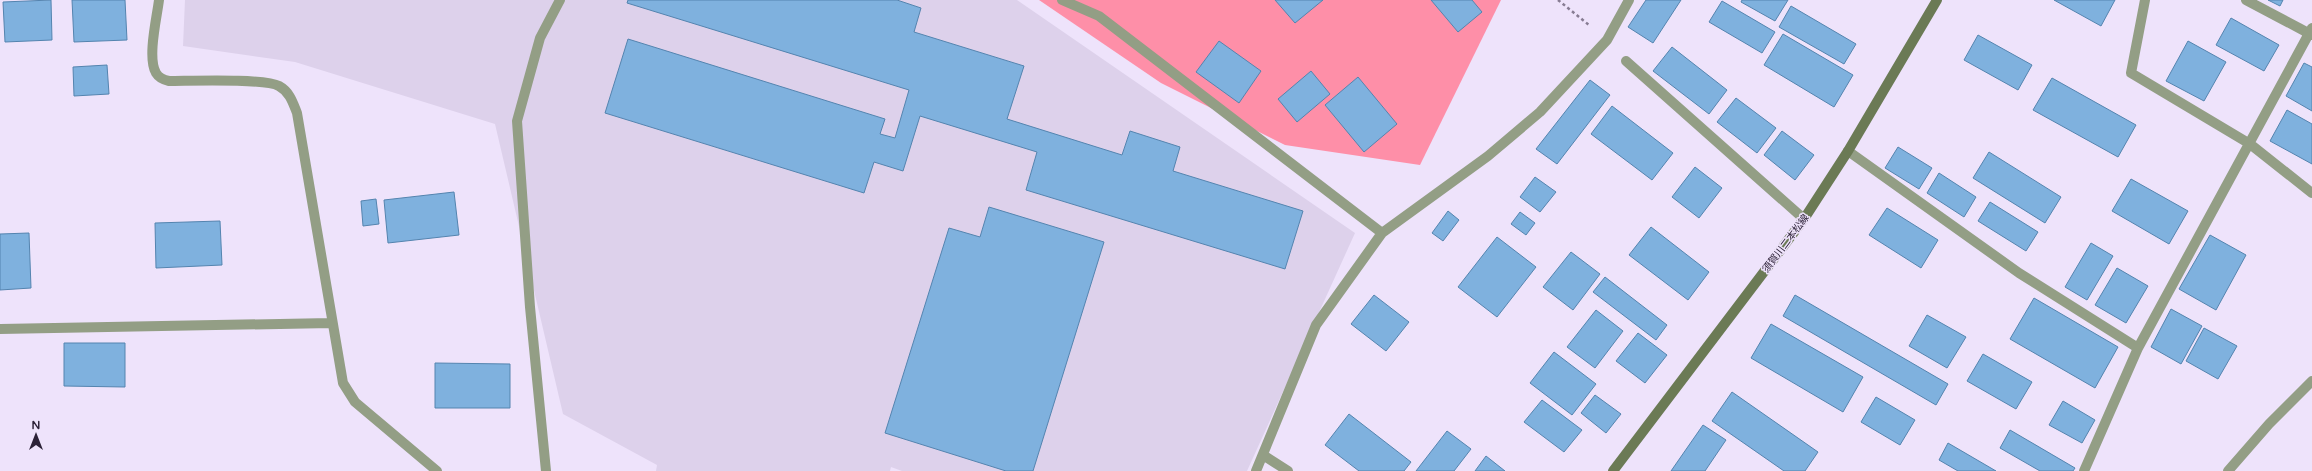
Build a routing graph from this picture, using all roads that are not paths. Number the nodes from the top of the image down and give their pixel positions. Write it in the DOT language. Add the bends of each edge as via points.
graph roads {
  1 [pos="159,0"];
  2 [pos="560,0"];
  3 [pos="1062,0"];
  4 [pos="1629,0"];
  5 [pos="1937,0"];
  6 [pos="2145,0"];
  7 [pos="2246,0"];
  8 [pos="2311,32"];
  9 [pos="1626,61"];
  10 [pos="2250,144"];
  11 [pos="1848,151"];
  12 [pos="2312,193"];
  13 [pos="1804,219"];
  14 [pos="1382,233"];
  15 [pos="331,323"];
  16 [pos="0,329"];
  17 [pos="2138,348"];
  18 [pos="2312,381"];
  19 [pos="1262,455"];
  20 [pos="437,471"];
  21 [pos="546,471"];
  22 [pos="1256,471"];
  23 [pos="1288,471"];
  24 [pos="1613,471"];
  25 [pos="2084,471"];
  26 [pos="2228,471"];
  1 -- 15 [label="street" via="152,59 156,72 162,79 255,82 278,86 290,96 297,113"];
  2 -- 21 [label="street" via="540,38 517,121 530,307"];
  3 -- 14 [label="street" via="1099,16"];
  4 -- 14 [label="street" via="1607,40 1540,112 1488,156"];
  5 -- 11 [label="main road, 須賀川二本松線"];
  6 -- 10 [label="street" via="2132,73"];
  7 -- 8 [label="street"];
  8 -- 10 [label="street"];
  9 -- 13 [label="street"];
  10 -- 12 [label="street"];
  10 -- 17 [label="street"];
  11 -- 13 [label="main road, 須賀川二本松線"];
  11 -- 17 [label="street" via="2019,272"];
  13 -- 24 [label="main road, 須賀川二本松線"];
  14 -- 19 [label="street" via="1316,325"];
  15 -- 16 [label="street"];
  15 -- 20 [label="street" via="343,383 355,402"];
  17 -- 25 [label="street"];
  18 -- 26 [label="street" via="2269,424"];
  19 -- 22 [label="street"];
  19 -- 23 [label="street"];
}
